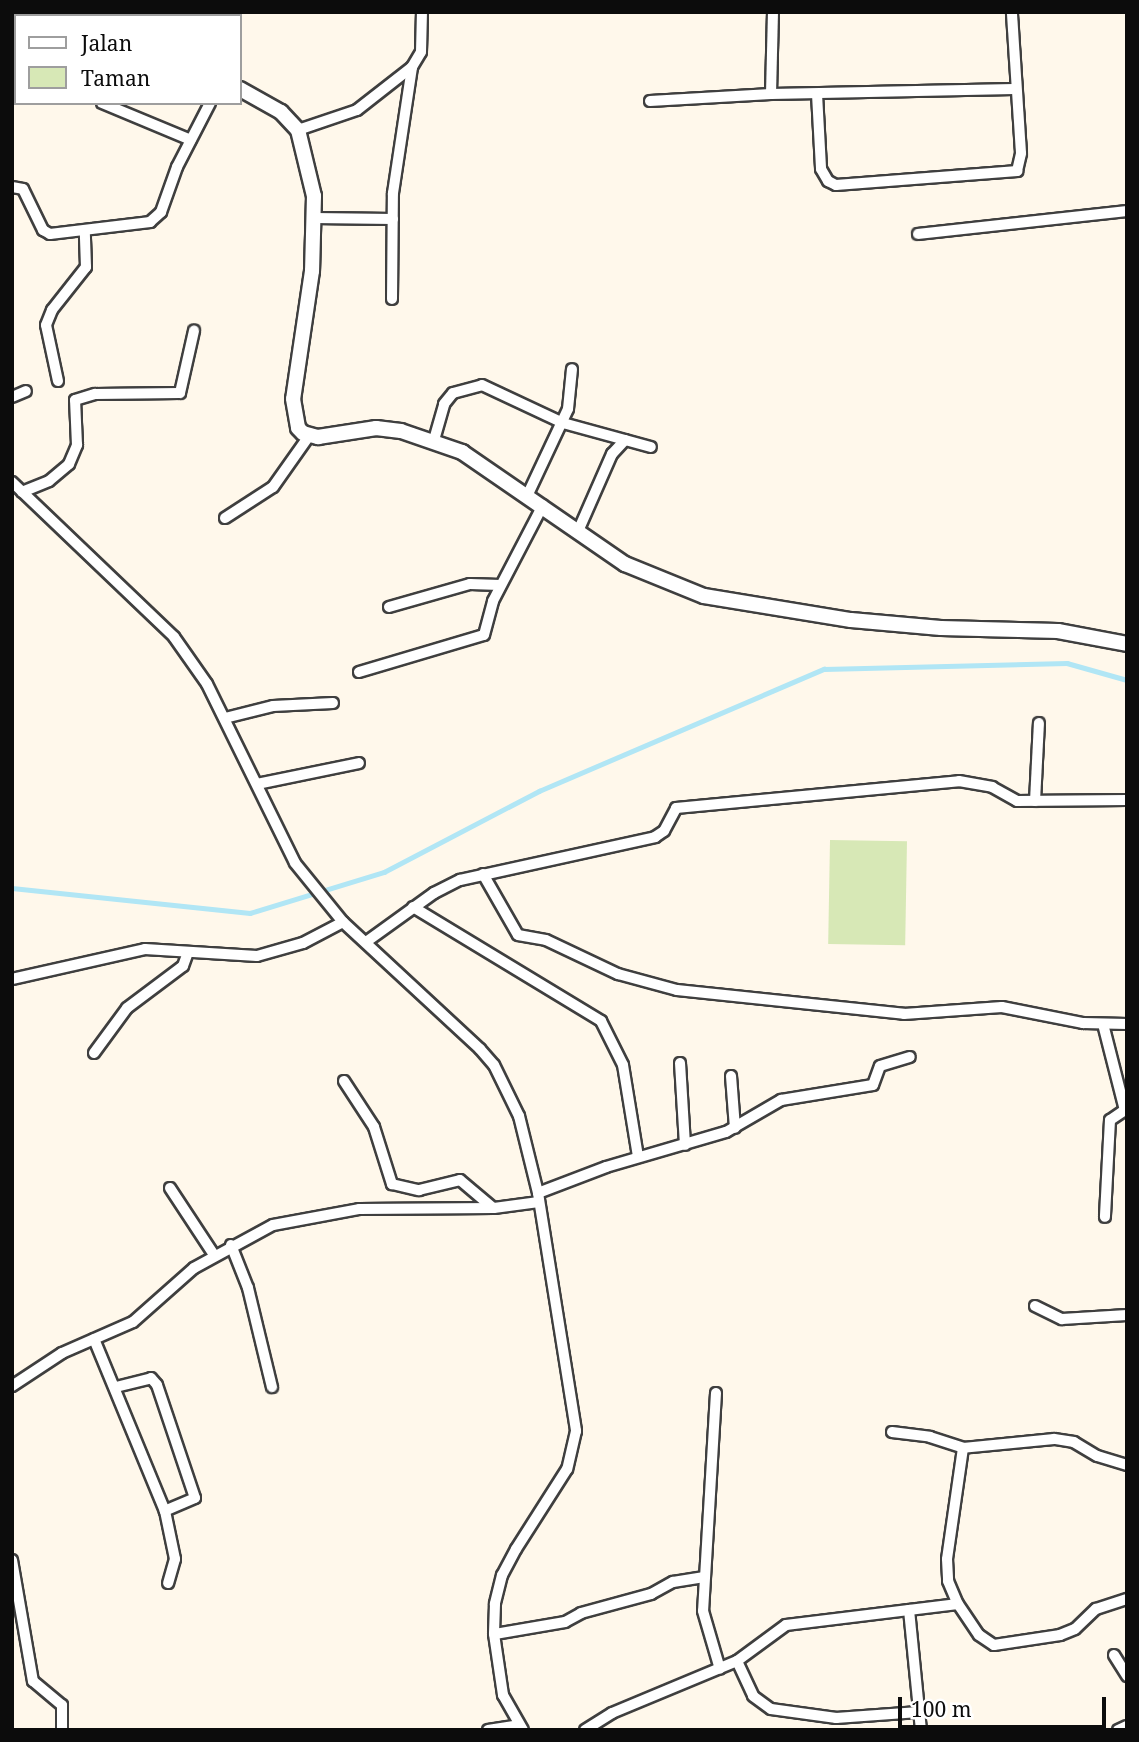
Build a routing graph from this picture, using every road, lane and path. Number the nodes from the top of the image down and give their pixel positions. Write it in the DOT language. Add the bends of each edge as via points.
graph roads {
  1 [pos="422,12"];
  2 [pos="773,12"];
  3 [pos="1012,12"];
  4 [pos="412,67"];
  5 [pos="1014,89"];
  6 [pos="242,90"];
  7 [pos="771,94"];
  8 [pos="817,94"];
  9 [pos="650,101"];
  10 [pos="107,105"];
  11 [pos="210,105"];
  12 [pos="298,131"];
  13 [pos="191,140"];
  14 [pos="12,187"];
  15 [pos="1126,214"];
  16 [pos="314,218"];
  17 [pos="393,219"];
  18 [pos="85,231"];
  19 [pos="918,234"];
  20 [pos="392,299"];
  21 [pos="194,331"];
  22 [pos="572,369"];
  23 [pos="58,381"];
  24 [pos="26,391"];
  25 [pos="12,397"];
  26 [pos="563,423"];
  27 [pos="309,436"];
  28 [pos="434,440"];
  29 [pos="625,440"];
  30 [pos="651,447"];
  31 [pos="12,482"];
  32 [pos="22,492"];
  33 [pos="528,494"];
  34 [pos="543,505"];
  35 [pos="225,518"];
  36 [pos="579,529"];
  37 [pos="500,585"];
  38 [pos="389,607"];
  39 [pos="1127,644"];
  40 [pos="359,672"];
  41 [pos="334,703"];
  42 [pos="225,718"];
  43 [pos="1039,723"];
  44 [pos="359,763"];
  45 [pos="257,784"];
  46 [pos="1127,800"];
  47 [pos="1035,801"];
  48 [pos="483,874"];
  49 [pos="413,907"];
  50 [pos="343,922"];
  51 [pos="366,942"];
  52 [pos="188,951"];
  53 [pos="12,979"];
  54 [pos="1103,1024"];
  55 [pos="1127,1024"];
  56 [pos="94,1053"];
  57 [pos="910,1057"];
  58 [pos="680,1063"];
  59 [pos="731,1076"];
  60 [pos="344,1081"];
  61 [pos="735,1128"];
  62 [pos="685,1145"];
  63 [pos="638,1157"];
  64 [pos="170,1188"];
  65 [pos="538,1198"];
  66 [pos="494,1208"];
  67 [pos="1105,1217"];
  68 [pos="230,1245"];
  69 [pos="214,1255"];
  70 [pos="1035,1306"];
  71 [pos="1127,1315"];
  72 [pos="94,1339"];
  73 [pos="12,1370"];
  74 [pos="16,1383"];
  75 [pos="116,1387"];
  76 [pos="272,1387"];
  77 [pos="716,1393"];
  78 [pos="892,1432"];
  79 [pos="962,1448"];
  80 [pos="1127,1465"];
  81 [pos="165,1511"];
  82 [pos="12,1559"];
  83 [pos="703,1577"];
  84 [pos="168,1583"];
  85 [pos="1127,1599"];
  86 [pos="958,1604"];
  87 [pos="909,1611"];
  88 [pos="495,1634"];
  89 [pos="1114,1655"];
  90 [pos="737,1661"];
  91 [pos="720,1670"];
  92 [pos="1127,1676"];
  93 [pos="919,1713"];
  94 [pos="1127,1726"];
  95 [pos="521,1727"];
  96 [pos="62,1730"];
  97 [pos="488,1730"];
  98 [pos="585,1730"];
  99 [pos="921,1730"];
  100 [pos="1118,1730"];
  1 -- 4 [label="street" via="421,52"];
  2 -- 7 [label="street"];
  3 -- 5 [label="street"];
  4 -- 12 [label="street" via="357,110"];
  4 -- 17 [label="street"];
  5 -- 8 [label="street"];
  5 -- 8 [label="street" via="1021,153 1017,171 852,185 828,181 821,169"];
  6 -- 12 [label="street" via="281,112"];
  7 -- 8 [label="street"];
  7 -- 9 [label="street"];
  10 -- 13 [label="street"];
  11 -- 13 [label="street"];
  12 -- 16 [label="street" via="314,196"];
  13 -- 18 [label="street" via="155,220"];
  14 -- 18 [label="street" via="28,196 45,232"];
  15 -- 19 [label="street"];
  16 -- 17 [label="street"];
  16 -- 27 [label="street" via="311,282 293,399 298,428"];
  17 -- 20 [label="street"];
  18 -- 23 [label="street" via="86,267 52,310 46,325"];
  21 -- 32 [label="street" via="180,393 95,394 75,400 75,453 60,472"];
  22 -- 26 [label="street"];
  24 -- 25 [label="street"];
  26 -- 28 [label="street" via="482,385 453,393 444,404"];
  26 -- 29 [label="street"];
  26 -- 33 [label="street"];
  27 -- 28 [label="street" via="376,428"];
  27 -- 35 [label="street" via="273,487"];
  28 -- 33 [label="street" via="462,452"];
  29 -- 30 [label="street"];
  29 -- 36 [label="street" via="612,454"];
  31 -- 32 [label="street"];
  32 -- 42 [label="street" via="163,626 200,673"];
  33 -- 34 [label="street"];
  34 -- 36 [label="street"];
  34 -- 37 [label="street"];
  36 -- 39 [label="street" via="625,564 704,596 851,620 1058,631"];
  37 -- 38 [label="street" via="470,584"];
  37 -- 40 [label="street" via="484,635"];
  41 -- 42 [label="street" via="282,705"];
  42 -- 45 [label="street"];
  43 -- 47 [label="street"];
  44 -- 45 [label="street"];
  45 -- 50 [label="street" via="295,863"];
  46 -- 47 [label="street"];
  47 -- 48 [label="street" via="1017,801 992,787 959,781 676,808 664,831 644,840"];
  48 -- 49 [label="street" via="434,892"];
  48 -- 54 [label="street" via="509,923 523,939 546,940 618,974 677,989 904,1014 1002,1007"];
  49 -- 51 [label="street"];
  49 -- 63 [label="street" via="601,1021 623,1065"];
  50 -- 51 [label="street"];
  50 -- 52 [label="street" via="303,943 257,956"];
  51 -- 65 [label="street" via="494,1065 519,1116"];
  52 -- 53 [label="street" via="133,951"];
  52 -- 56 [label="street" via="183,966 127,1008"];
  54 -- 55 [label="street"];
  54 -- 67 [label="street" via="1125,1110 1110,1120"];
  57 -- 61 [label="street" via="880,1066 873,1085 781,1100"];
  58 -- 62 [label="street"];
  59 -- 61 [label="street"];
  60 -- 66 [label="street" via="374,1127 392,1184 419,1190 460,1180"];
  61 -- 62 [label="street"];
  62 -- 63 [label="street"];
  63 -- 65 [label="street"];
  64 -- 69 [label="street"];
  65 -- 66 [label="street"];
  65 -- 88 [label="street" via="576,1431 567,1469 502,1575"];
  66 -- 68 [label="street" via="403,1207 318,1213 273,1225"];
  68 -- 69 [label="street"];
  68 -- 76 [label="street" via="247,1288"];
  69 -- 72 [label="street" via="133,1322"];
  70 -- 71 [label="street" via="1062,1320"];
  72 -- 74 [label="street" via="43,1363"];
  72 -- 75 [label="street"];
  73 -- 74 [label="street"];
  75 -- 81 [label="street"];
  75 -- 81 [label="street" via="151,1378 158,1385 195,1498"];
  77 -- 83 [label="street"];
  78 -- 79 [label="street" via="930,1437"];
  79 -- 80 [label="street" via="1054,1439 1074,1442 1097,1456"];
  79 -- 86 [label="street" via="947,1559 948,1581"];
  81 -- 84 [label="street" via="175,1559"];
  82 -- 96 [label="street" via="33,1681 62,1705"];
  83 -- 88 [label="street" via="673,1582 651,1594 581,1613 565,1622"];
  83 -- 91 [label="street" via="705,1627"];
  85 -- 86 [label="street" via="1096,1609 1075,1629 1060,1635 1006,1645 986,1642"];
  86 -- 87 [label="street"];
  87 -- 90 [label="street" via="786,1625"];
  87 -- 93 [label="street"];
  88 -- 95 [label="street" via="503,1695"];
  89 -- 92 [label="street"];
  90 -- 91 [label="street"];
  90 -- 93 [label="street" via="753,1696 771,1709 836,1718"];
  91 -- 98 [label="street" via="612,1713"];
  93 -- 99 [label="street"];
  94 -- 100 [label="street"];
  95 -- 97 [label="street"];
}
